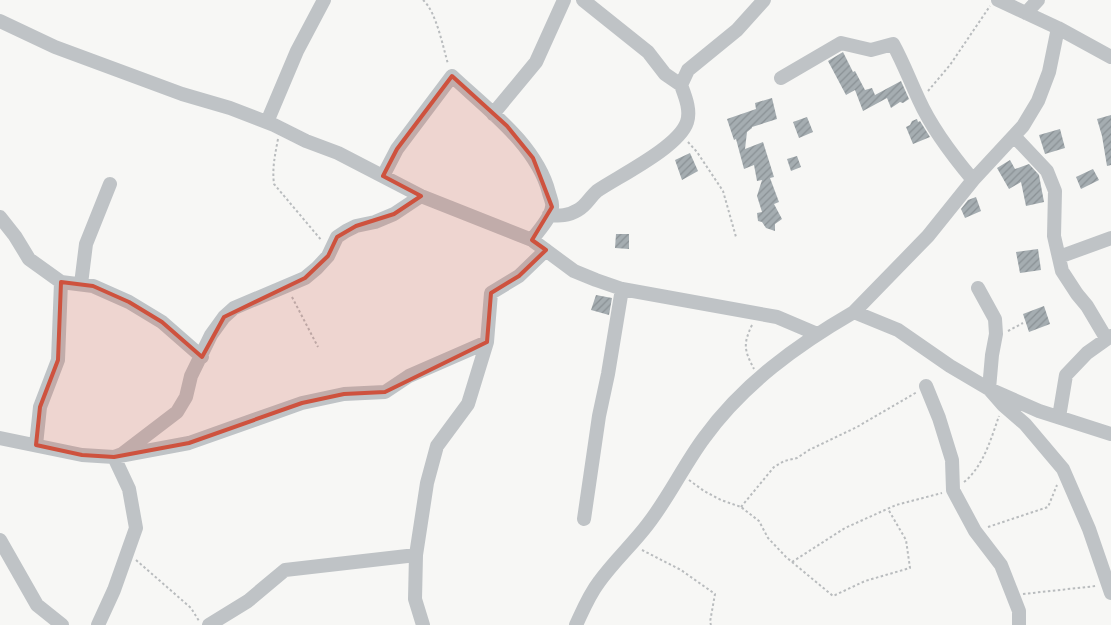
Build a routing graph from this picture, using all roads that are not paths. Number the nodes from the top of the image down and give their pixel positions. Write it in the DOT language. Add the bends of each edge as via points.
graph roads {
  1 [pos="324,0"];
  2 [pos="564,0"];
  3 [pos="583,0"];
  4 [pos="764,0"];
  5 [pos="996,0"];
  6 [pos="1038,0"];
  7 [pos="1026,12"];
  8 [pos="0,21"];
  9 [pos="1058,28"];
  10 [pos="1111,57"];
  11 [pos="781,78"];
  12 [pos="681,85"];
  13 [pos="493,114"];
  14 [pos="271,124"];
  15 [pos="1014,136"];
  16 [pos="382,176"];
  17 [pos="973,180"];
  18 [pos="110,184"];
  19 [pos="421,196"];
  20 [pos="549,215"];
  21 [pos="0,217"];
  22 [pos="1111,238"];
  23 [pos="532,240"];
  24 [pos="546,250"];
  25 [pos="1059,257"];
  26 [pos="61,282"];
  27 [pos="80,284"];
  28 [pos="978,288"];
  29 [pos="622,289"];
  30 [pos="854,312"];
  31 [pos="817,334"];
  32 [pos="1108,337"];
  33 [pos="487,342"];
  34 [pos="202,357"];
  35 [pos="926,386"];
  36 [pos="989,389"];
  37 [pos="1059,417"];
  38 [pos="1111,434"];
  39 [pos="0,438"];
  40 [pos="36,445"];
  41 [pos="114,457"];
  42 [pos="584,519"];
  43 [pos="0,540"];
  44 [pos="416,555"];
  45 [pos="1109,589"];
  46 [pos="62,625"];
  47 [pos="98,625"];
  48 [pos="209,625"];
  49 [pos="423,625"];
  50 [pos="576,625"];
  51 [pos="1019,625"];
  1 -- 14 [label="street" via="297,51"];
  2 -- 13 [label="street" via="536,62"];
  3 -- 12 [label="street" via="648,52 665,74"];
  4 -- 12 [label="street" via="737,30 688,70"];
  5 -- 7 [label="street"];
  6 -- 7 [label="street"];
  7 -- 9 [label="street"];
  8 -- 14 [label="street" via="55,47"];
  9 -- 10 [label="street"];
  9 -- 15 [label="street" via="1049,72 1038,101"];
  11 -- 17 [label="street" via="841,43 871,50 893,44 920,101 951,154"];
  12 -- 20 [label="street" via="687,104 687,122 679,133 657,154 596,192 580,210 564,216"];
  13 -- 16 [label="street" via="452,76 397,149"];
  13 -- 20 [label="street" via="533,158 547,185 552,207"];
  14 -- 16 [label="street"];
  15 -- 17 [label="street"];
  15 -- 25 [label="street" via="1047,170 1055,191 1054,236"];
  16 -- 19 [label="street"];
  17 -- 30 [label="street" via="928,236"];
  18 -- 27 [label="street" via="86,244"];
  19 -- 23 [label="street"];
  19 -- 34 [label="street" via="394,214 356,226 337,237 328,256 305,278 234,308 211,335"];
  20 -- 23 [label="street"];
  21 -- 26 [label="street" via="30,259"];
  22 -- 25 [label="street"];
  23 -- 24 [label="street"];
  24 -- 29 [label="street" via="574,271"];
  24 -- 33 [label="street" via="519,276 491,293"];
  25 -- 32 [label="street" via="1062,270 1076,294"];
  26 -- 27 [label="street"];
  26 -- 40 [label="street" via="58,360 40,407"];
  27 -- 34 [label="street" via="93,286 129,302 162,322"];
  28 -- 36 [label="street" via="995,319"];
  29 -- 31 [label="street" via="777,317"];
  29 -- 42 [label="street"];
  30 -- 31 [label="street"];
  30 -- 36 [label="street" via="898,330"];
  31 -- 50 [label="street" via="728,408 704,438 648,523 600,580"];
  32 -- 37 [label="street" via="1066,375"];
  33 -- 41 [label="street" via="409,376 385,392 344,394 302,403 189,443"];
  33 -- 44 [label="street" via="468,404 437,446 427,483"];
  34 -- 41 [label="street" via="177,412"];
  35 -- 51 [label="street" via="952,460 953,490 975,531 1001,565 1019,611"];
  36 -- 37 [label="street"];
  36 -- 45 [label="street" via="1063,468 1089,529"];
  37 -- 38 [label="street"];
  39 -- 40 [label="street"];
  40 -- 41 [label="street" via="82,456"];
  41 -- 47 [label="street" via="129,489 136,528"];
  43 -- 46 [label="street" via="37,605"];
  44 -- 48 [label="street" via="285,570 248,601"];
  44 -- 49 [label="street" via="416,599"];
}
